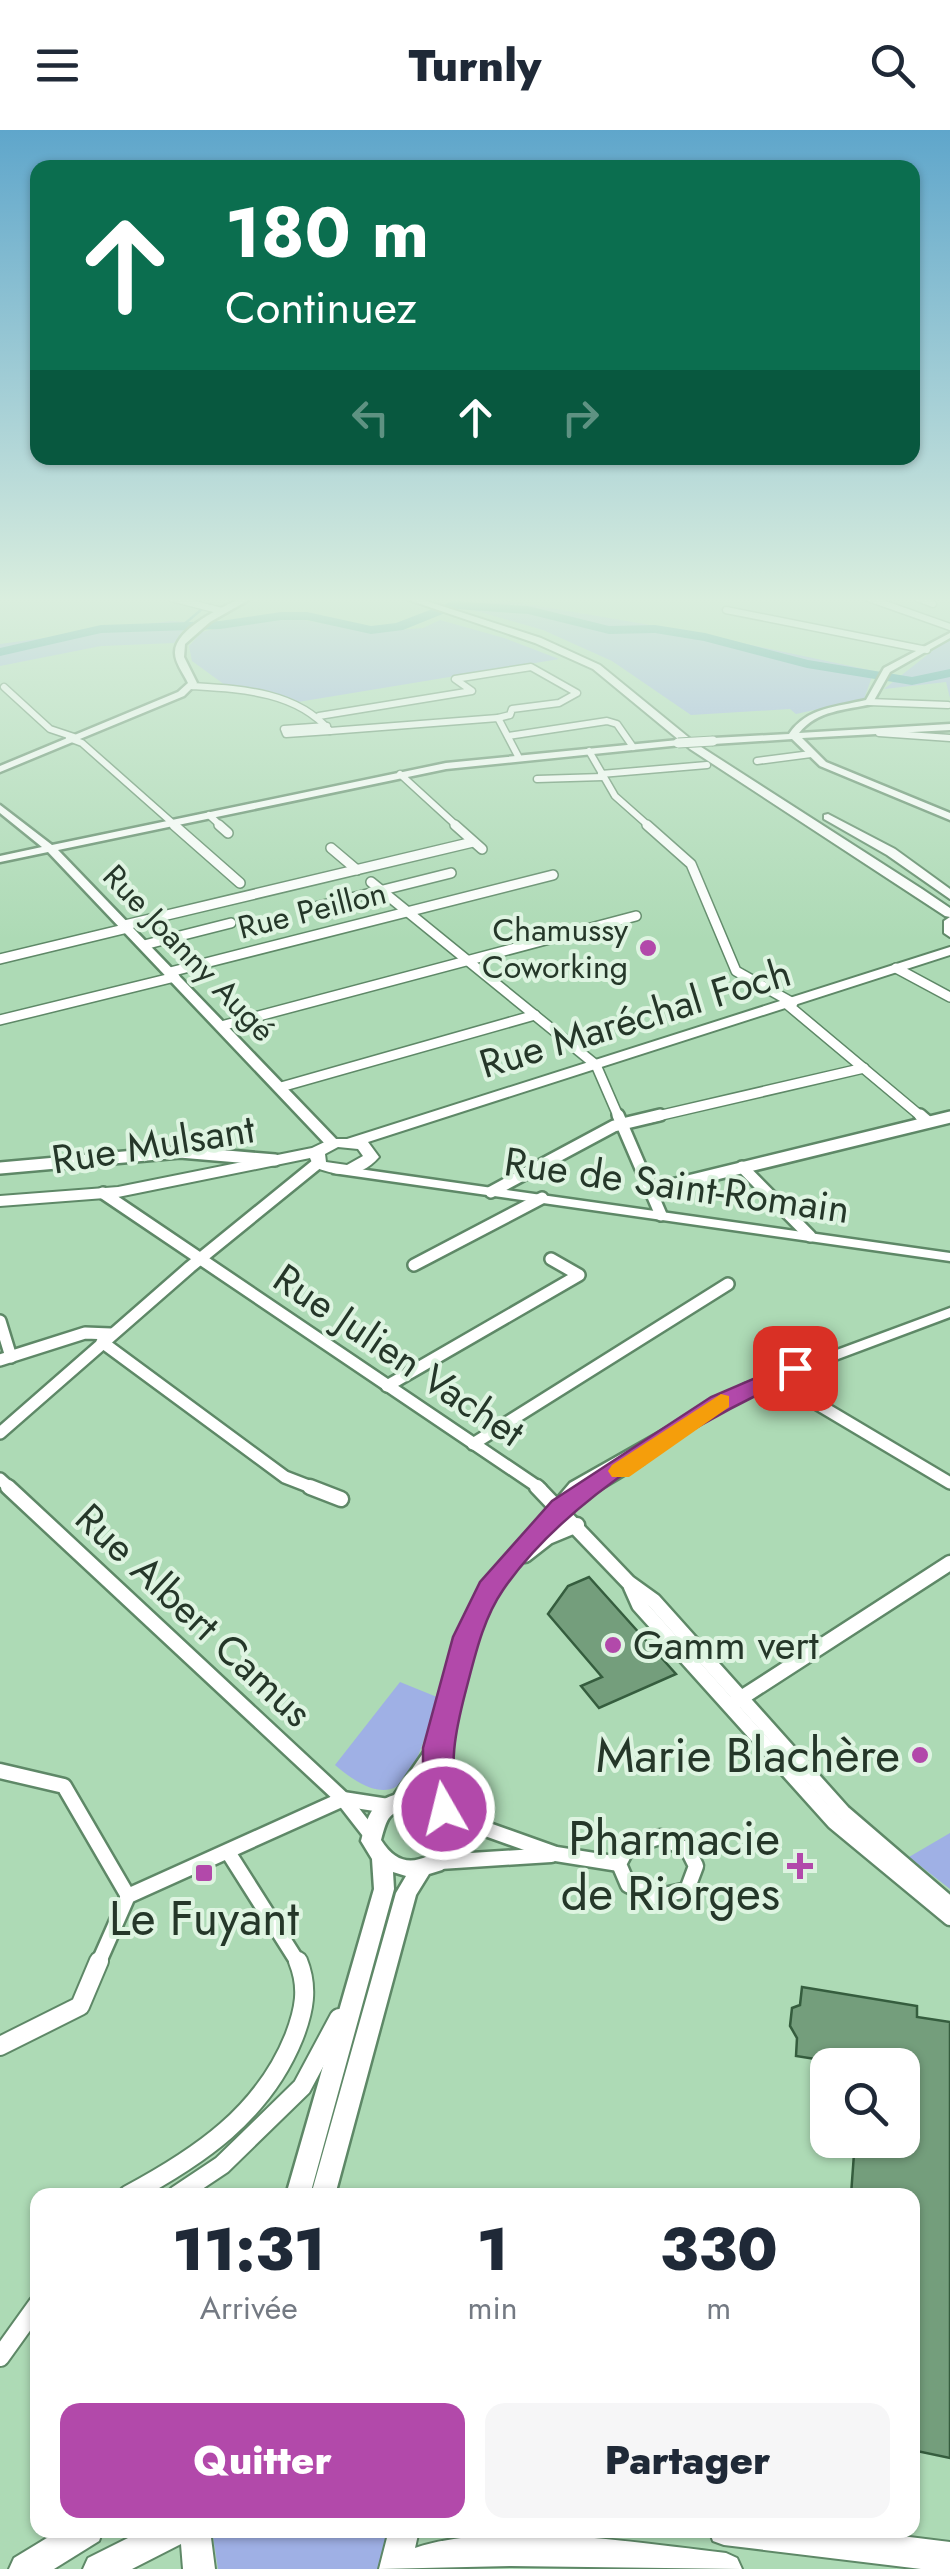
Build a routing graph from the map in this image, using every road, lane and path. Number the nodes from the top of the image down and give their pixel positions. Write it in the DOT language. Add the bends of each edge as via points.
graph roads {
  1 [pos="31,712"];
  2 [pos="132,712"];
  3 [pos="305,712"];
  4 [pos="344,712"];
  5 [pos="511,712"];
  6 [pos="654,712"];
  7 [pos="820,712"];
  8 [pos="318,716"];
  9 [pos="498,718"];
  10 [pos="950,727"];
  11 [pos="328,728"];
  12 [pos="845,731"];
  13 [pos="793,735"];
  14 [pos="508,736"];
  15 [pos="72,738"];
  16 [pos="950,738"];
  17 [pos="633,747"];
  18 [pos="589,751"];
  19 [pos="812,754"];
  20 [pos="518,756"];
  21 [pos="757,760"];
  22 [pos="706,766"];
  23 [pos="0,768"];
  24 [pos="400,774"];
  25 [pos="602,775"];
  26 [pos="537,779"];
  27 [pos="0,808"];
  28 [pos="209,815"];
  29 [pos="950,817"];
  30 [pos="821,819"];
  31 [pos="176,822"];
  32 [pos="228,834"];
  33 [pos="474,842"];
  34 [pos="51,848"];
  35 [pos="332,848"];
  36 [pos="482,848"];
  37 [pos="0,859"];
  38 [pos="357,870"];
  39 [pos="451,873"];
  40 [pos="553,875"];
  41 [pos="371,882"];
  42 [pos="240,883"];
  43 [pos="382,890"];
  44 [pos="950,894"];
  45 [pos="950,905"];
  46 [pos="315,907"];
  47 [pos="408,912"];
  48 [pos="636,916"];
  49 [pos="232,923"];
  50 [pos="949,923"];
  51 [pos="126,926"];
  52 [pos="950,942"];
  53 [pos="144,945"];
  54 [pos="944,952"];
  55 [pos="0,959"];
  56 [pos="468,960"];
  57 [pos="896,968"];
  58 [pos="172,974"];
  59 [pos="950,997"];
  60 [pos="791,1004"];
  61 [pos="535,1015"];
  62 [pos="0,1020"];
  63 [pos="221,1026"];
  64 [pos="596,1064"];
  65 [pos="864,1068"];
  66 [pos="281,1088"];
  67 [pos="950,1117"];
  68 [pos="928,1122"];
  69 [pos="622,1123"];
  70 [pos="352,1142"];
  71 [pos="332,1143"];
  72 [pos="318,1157"];
  73 [pos="275,1160"];
  74 [pos="366,1164"];
  75 [pos="0,1168"];
  76 [pos="742,1168"];
  77 [pos="338,1170"];
  78 [pos="394,1178"];
  79 [pos="650,1190"];
  80 [pos="492,1192"];
  81 [pos="103,1193"];
  82 [pos="542,1198"];
  83 [pos="0,1201"];
  84 [pos="661,1215"];
  85 [pos="810,1236"];
  86 [pos="950,1257"];
  87 [pos="198,1259"];
  88 [pos="551,1260"];
  89 [pos="414,1265"];
  90 [pos="728,1284"];
  91 [pos="950,1309"];
  92 [pos="0,1321"];
  93 [pos="106,1338"];
  94 [pos="6,1359"];
  95 [pos="772,1378"];
  96 [pos="387,1386"];
  97 [pos="0,1433"];
  98 [pos="473,1444"];
  99 [pos="0,1480"];
  100 [pos="950,1483"];
  101 [pos="342,1499"];
  102 [pos="561,1507"];
  103 [pos="577,1525"];
  104 [pos="950,1563"];
  105 [pos="489,1589"];
  106 [pos="734,1702"];
  107 [pos="437,1748"];
  108 [pos="0,1772"];
  109 [pos="343,1799"];
  110 [pos="394,1804"];
  111 [pos="448,1813"];
  112 [pos="371,1835"];
  113 [pos="228,1852"];
  114 [pos="556,1854"];
  115 [pos="382,1858"];
  116 [pos="619,1864"];
  117 [pos="430,1866"];
  118 [pos="128,1896"];
  119 [pos="950,1904"];
  120 [pos="950,1918"];
  121 [pos="359,1978"];
  122 [pos="0,2046"];
  123 [pos="140,2188"];
  124 [pos="188,2188"];
  125 [pos="300,2188"];
  126 [pos="324,2188"];
  127 [pos="30,2315"];
  128 [pos="0,2357"];
  129 [pos="75,2538"];
  130 [pos="161,2538"];
  131 [pos="196,2538"];
  132 [pos="403,2538"];
  133 [pos="791,2538"];
  134 [pos="950,2557"];
  135 [pos="25,2569"];
  136 [pos="100,2569"];
  137 [pos="198,2569"];
  138 [pos="397,2569"];
  139 [pos="726,2569"];
  1 -- 15 [label="street"];
  2 -- 15 [label="street"];
  3 -- 8 [label="street"];
  4 -- 8 [label="street"];
  5 -- 9 [label="street"];
  6 -- 30 [label="main road" via="688,743"];
  7 -- 13 [label="street" via="802,719"];
  8 -- 11 [label="street"];
  9 -- 11 [label="street"];
  9 -- 14 [label="street"];
  10 -- 12 [label="street"];
  11 -- 11 [label="street" via="286,734 284,729"];
  12 -- 13 [label="street"];
  12 -- 16 [label="street"];
  13 -- 17 [label="street, bridge"];
  13 -- 19 [label="street"];
  14 -- 17 [label="street" via="607,721"];
  14 -- 20 [label="street"];
  15 -- 23 [label="street"];
  15 -- 31 [label="street"];
  17 -- 18 [label="street"];
  18 -- 20 [label="street"];
  18 -- 25 [label="street"];
  19 -- 21 [label="street"];
  19 -- 29 [label="street" via="852,778"];
  20 -- 24 [label="street"];
  22 -- 25 [label="street"];
  24 -- 28 [label="street"];
  24 -- 33 [label="street"];
  25 -- 26 [label="street"];
  25 -- 60 [label="street" via="634,817 691,864 736,972"];
  27 -- 34 [label="street, Rue Joanny Augé"];
  28 -- 31 [label="street"];
  28 -- 32 [label="street"];
  30 -- 44 [label="main road" via="891,852"];
  30 -- 45 [label="main road"];
  30 -- 50 [label="main road"];
  31 -- 34 [label="street"];
  31 -- 42 [label="street"];
  33 -- 36 [label="street"];
  33 -- 38 [label="street"];
  34 -- 37 [label="street"];
  34 -- 51 [label="street, Rue Joanny Augé"];
  35 -- 38 [label="street"];
  38 -- 51 [label="street"];
  39 -- 43 [label="street"];
  40 -- 47 [label="street, Rue Peillon"];
  41 -- 43 [label="street"];
  43 -- 46 [label="street"];
  43 -- 47 [label="street"];
  47 -- 56 [label="street"];
  47 -- 58 [label="street, Rue Peillon"];
  48 -- 56 [label="street"];
  49 -- 53 [label="street"];
  51 -- 53 [label="street, Rue Joanny Augé"];
  51 -- 55 [label="street"];
  52 -- 54 [label="main road, Rue Maréchal Foch"];
  53 -- 58 [label="street, Rue Joanny Augé"];
  54 -- 57 [label="main road, Rue Maréchal Foch"];
  56 -- 61 [label="street"];
  56 -- 63 [label="street"];
  57 -- 59 [label="street"];
  57 -- 60 [label="main road, Rue Maréchal Foch"];
  58 -- 62 [label="street, Rue Peillon"];
  58 -- 63 [label="street, Rue Joanny Augé"];
  60 -- 64 [label="main road, Rue Maréchal Foch"];
  60 -- 65 [label="street"];
  61 -- 64 [label="street"];
  61 -- 66 [label="street"];
  63 -- 66 [label="street, Rue Joanny Augé"];
  64 -- 69 [label="street"];
  64 -- 70 [label="main road, Rue Maréchal Foch"];
  65 -- 68 [label="street"];
  65 -- 69 [label="street"];
  66 -- 71 [label="street, Rue Joanny Augé"];
  67 -- 68 [label="street"];
  68 -- 76 [label="street"];
  69 -- 79 [label="street"];
  69 -- 80 [label="street"];
  70 -- 71 [label="main road, Rue Maréchal Foch"];
  70 -- 74 [label="main road" via="370,1152"];
  71 -- 72 [label="main road"];
  72 -- 73 [label="main road, Rue Mulsant"];
  72 -- 77 [label="main road"];
  72 -- 87 [label="street"];
  73 -- 75 [label="street" via="258,1154 84,1158"];
  73 -- 81 [label="main road, Rue Mulsant"];
  74 -- 77 [label="main road"];
  74 -- 78 [label="street, Rue de Saint-Romain"];
  76 -- 79 [label="street"];
  76 -- 85 [label="street"];
  77 -- 78 [label="street, Rue de Saint-Romain"];
  78 -- 80 [label="street, Rue de Saint-Romain"];
  79 -- 84 [label="street"];
  80 -- 82 [label="street, Rue de Saint-Romain"];
  81 -- 83 [label="main road, Rue Mulsant"];
  81 -- 87 [label="street, Rue Julien Vachet"];
  82 -- 84 [label="street, Rue de Saint-Romain"];
  82 -- 89 [label="street"];
  84 -- 85 [label="street, Rue de Saint-Romain"];
  85 -- 86 [label="street, Rue de Saint-Romain"];
  87 -- 93 [label="street"];
  87 -- 96 [label="street, Rue Julien Vachet"];
  88 -- 96 [label="street" via="578,1275"];
  90 -- 98 [label="street"];
  91 -- 95 [label="street"];
  92 -- 94 [label="street"];
  93 -- 94 [label="street" via="84,1332"];
  93 -- 97 [label="street"];
  93 -- 101 [label="street" via="286,1477"];
  95 -- 100 [label="street"];
  95 -- 102 [label="street"];
  96 -- 98 [label="street, Rue Julien Vachet"];
  98 -- 102 [label="street, Rue Julien Vachet"];
  99 -- 109 [label="street, Rue Albert Camus"];
  102 -- 103 [label="street, Rue Julien Vachet"];
  102 -- 105 [label="street"];
  103 -- 105 [label="street" via="536,1545"];
  103 -- 106 [label="street, Rue Julien Vachet" via="629,1583 639,1605"];
  104 -- 106 [label="street"];
  105 -- 107 [label="street" via="466,1637"];
  106 -- 119 [label="street" via="846,1816"];
  106 -- 120 [label="street" via="856,1845"];
  107 -- 110 [label="street"];
  107 -- 111 [label="street" via="438,1784"];
  108 -- 118 [label="street" via="64,1786"];
  109 -- 110 [label="street"];
  109 -- 112 [label="street, Rue Albert Camus"];
  109 -- 113 [label="street"];
  110 -- 111 [label="street" via="418,1800"];
  110 -- 112 [label="street" via="374,1821"];
  111 -- 114 [label="street"];
  111 -- 117 [label="street" via="457,1826 455,1847"];
  112 -- 115 [label="street"];
  113 -- 118 [label="street"];
  113 -- 123 [label="street" via="300,1966 305,2001 276,2080 242,2121"];
  114 -- 116 [label="street"];
  114 -- 117 [label="street"];
  115 -- 117 [label="street" via="400,1868"];
  115 -- 121 [label="street" via="384,1889"];
  116 -- 116 [label="street" via="626,1884 648,1897 675,1896 696,1875 688,1850 660,1838 628,1846"];
  117 -- 126 [label="street" via="406,1893"];
  118 -- 122 [label="street" via="80,2006"];
  121 -- 124 [label="street" via="302,2088 222,2165"];
  121 -- 125 [label="street"];
  127 -- 128 [label="street"];
  129 -- 135 [label="main road"];
  130 -- 136 [label="main road"];
  131 -- 137 [label="main road"];
  132 -- 138 [label="main road"];
  133 -- 134 [label="main road"];
  138 -- 139 [label="main road" via="450,2552"];
}
